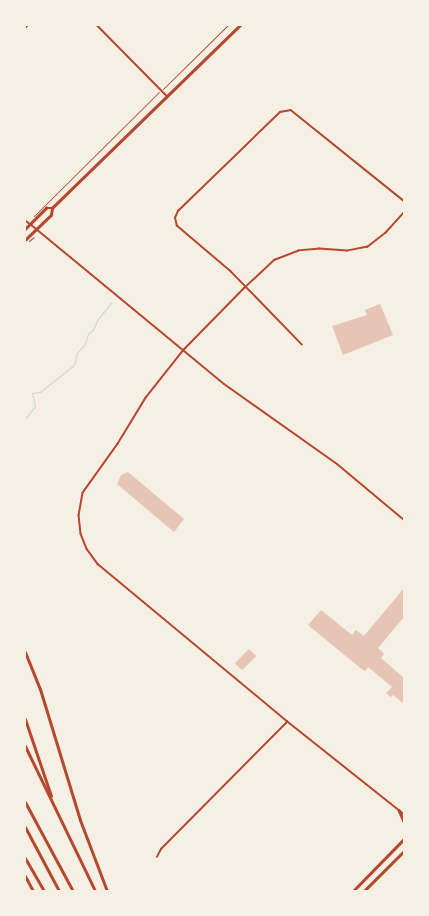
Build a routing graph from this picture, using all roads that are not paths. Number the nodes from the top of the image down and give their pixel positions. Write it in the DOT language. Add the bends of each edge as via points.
graph roads {
  1 [pos="28,25"];
  2 [pos="97,25"];
  3 [pos="240,25"];
  4 [pos="25,28"];
  5 [pos="167,96"];
  6 [pos="404,201"];
  7 [pos="52,208"];
  8 [pos="404,213"];
  9 [pos="25,220"];
  10 [pos="30,224"];
  11 [pos="25,229"];
  12 [pos="36,229"];
  13 [pos="25,240"];
  14 [pos="245,288"];
  15 [pos="302,345"];
  16 [pos="184,350"];
  17 [pos="404,520"];
  18 [pos="25,652"];
  19 [pos="25,719"];
  20 [pos="287,721"];
  21 [pos="25,746"];
  22 [pos="25,802"];
  23 [pos="54,805"];
  24 [pos="400,810"];
  25 [pos="404,814"];
  26 [pos="404,821"];
  27 [pos="25,827"];
  28 [pos="404,839"];
  29 [pos="404,851"];
  30 [pos="157,857"];
  31 [pos="25,858"];
  32 [pos="25,876"];
  33 [pos="33,891"];
  34 [pos="44,891"];
  35 [pos="59,891"];
  36 [pos="73,891"];
  37 [pos="95,891"];
  38 [pos="107,891"];
  39 [pos="353,891"];
  40 [pos="364,891"];
  1 -- 4 [label="street"];
  2 -- 5 [label="street"];
  3 -- 5 [label="main road"];
  5 -- 7 [label="main road"];
  6 -- 14 [label="street" via="296,112 280,112 178,211 175,218 177,226 231,272"];
  7 -- 10 [label="main road" via="46,208"];
  7 -- 12 [label="main road" via="51,215"];
  8 -- 14 [label="street" via="386,233 368,247 347,251 299,251 275,260"];
  9 -- 10 [label="street"];
  10 -- 11 [label="main road"];
  10 -- 12 [label="street"];
  12 -- 13 [label="main road"];
  12 -- 16 [label="street"];
  14 -- 15 [label="street"];
  14 -- 16 [label="street"];
  16 -- 17 [label="street" via="248,402 337,464"];
  16 -- 20 [label="street" via="146,398 118,444 83,493 79,515 81,534 87,549 98,564"];
  18 -- 38 [label="highway" via="40,689 80,820"];
  19 -- 23 [label="highway"];
  20 -- 24 [label="street"];
  20 -- 30 [label="street" via="161,849"];
  21 -- 23 [label="highway"];
  22 -- 36 [label="highway"];
  23 -- 37 [label="highway"];
  24 -- 25 [label="street"];
  24 -- 26 [label="main road"];
  27 -- 35 [label="highway"];
  28 -- 39 [label="main road"];
  29 -- 40 [label="main road"];
  31 -- 34 [label="highway"];
  32 -- 33 [label="highway"];
}
